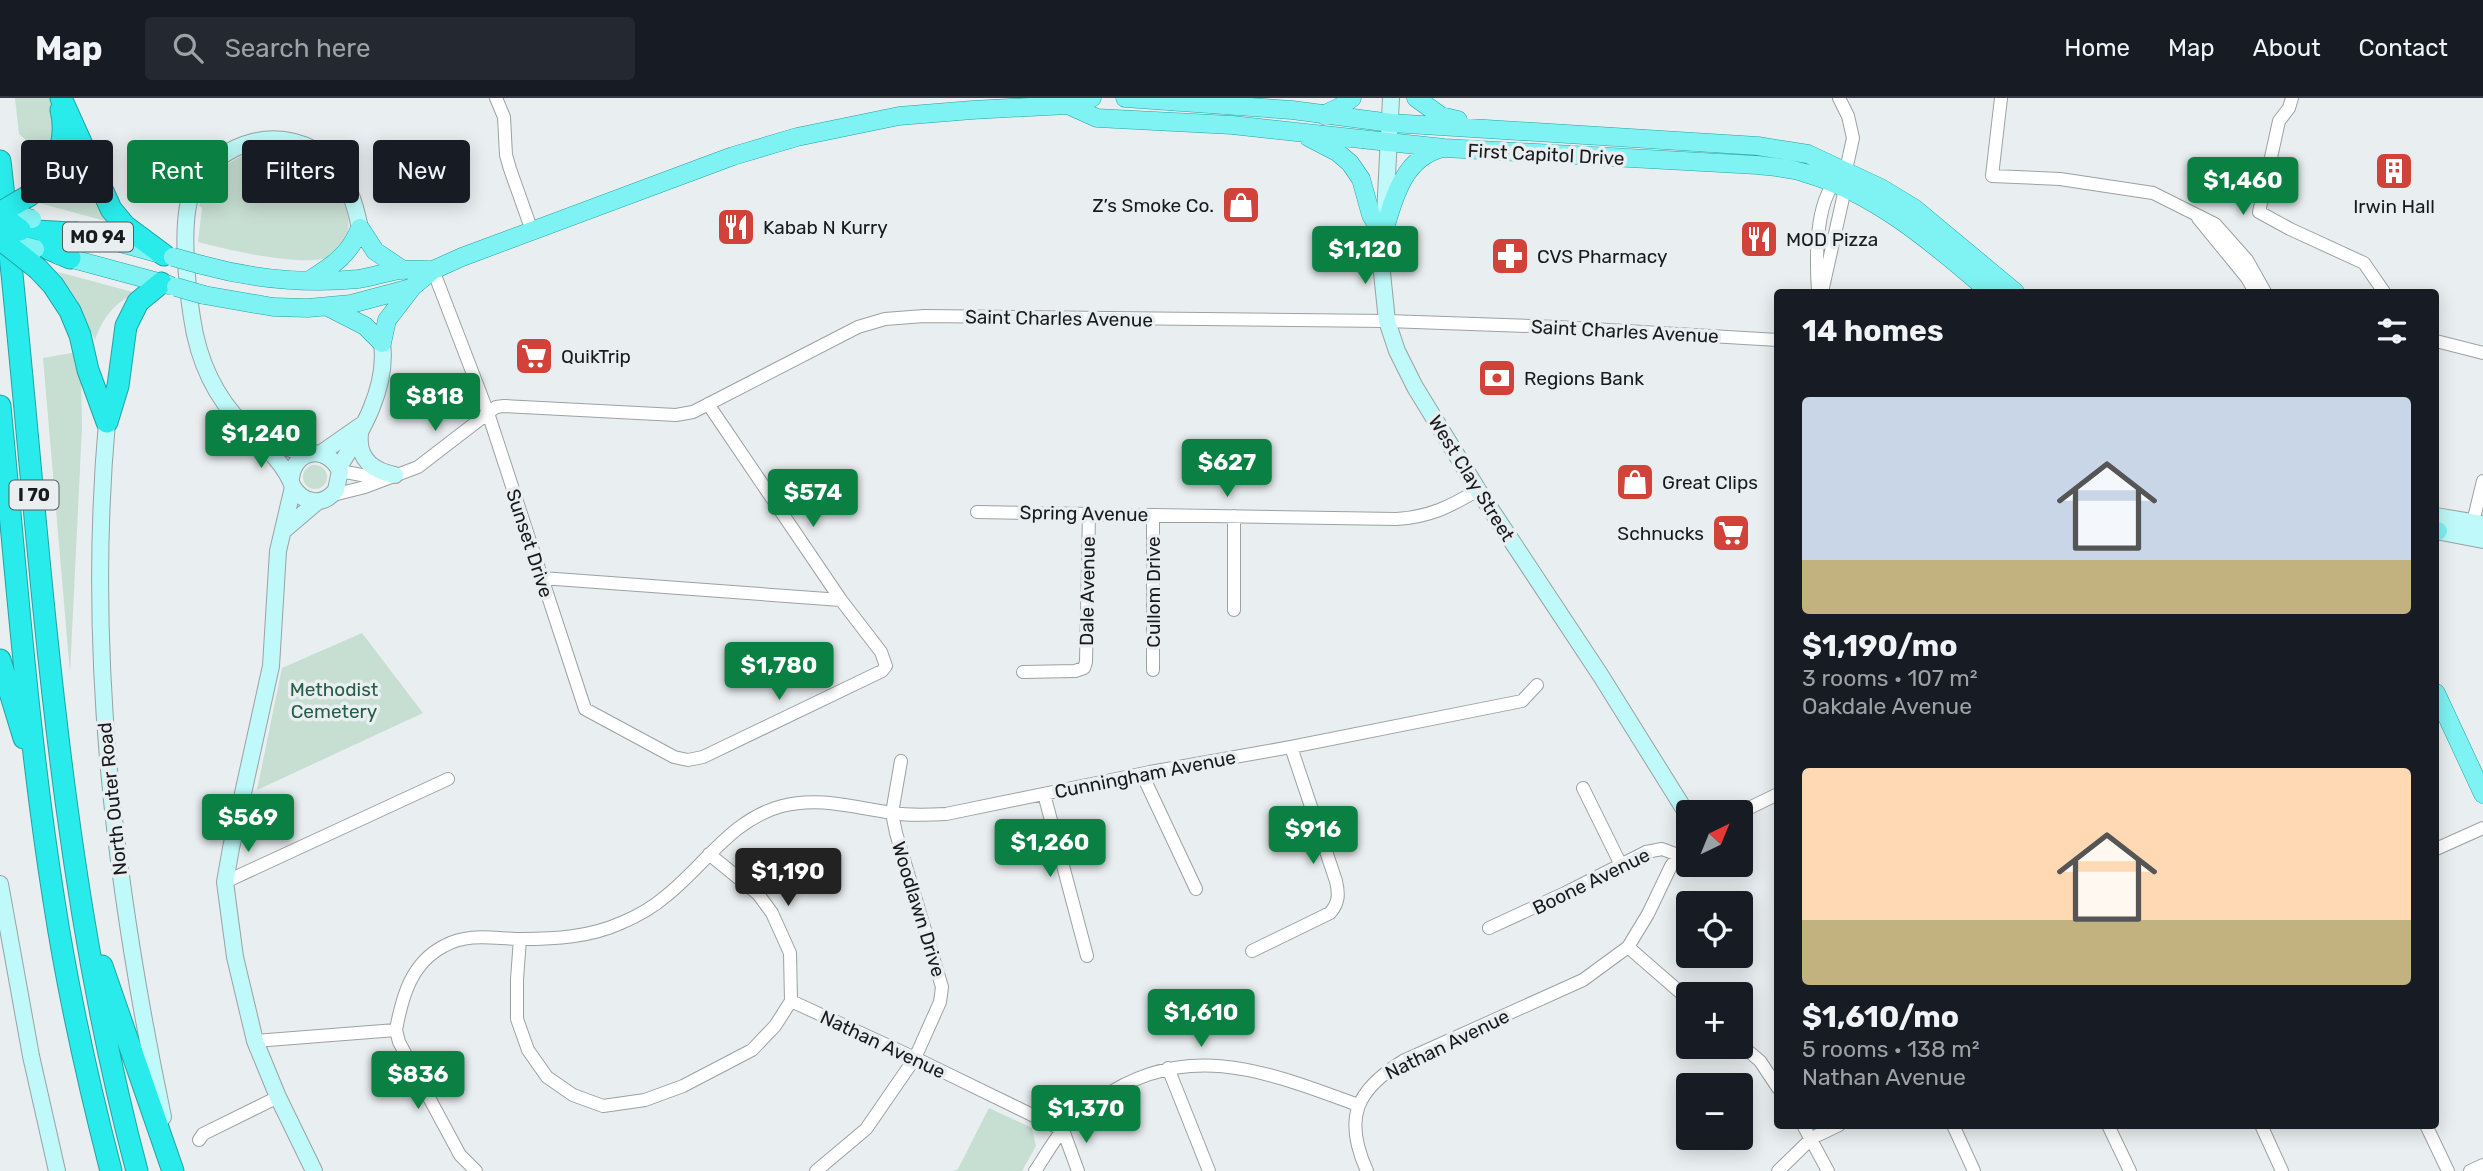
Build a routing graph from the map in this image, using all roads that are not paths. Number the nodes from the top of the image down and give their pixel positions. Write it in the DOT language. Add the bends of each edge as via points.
graph roads {
  1 [pos="60,98"];
  2 [pos="496,98"];
  3 [pos="1092,98"];
  4 [pos="1125,98"];
  5 [pos="1352,98"];
  6 [pos="1391,98"];
  7 [pos="1416,98"];
  8 [pos="1839,98"];
  9 [pos="2001,98"];
  10 [pos="2292,98"];
  11 [pos="1068,105"];
  12 [pos="1323,115"];
  13 [pos="1391,123"];
  14 [pos="1503,131"];
  15 [pos="1296,132"];
  16 [pos="1390,143"];
  17 [pos="1444,148"];
  18 [pos="0,161"];
  19 [pos="1846,170"];
  20 [pos="1839,186"];
  21 [pos="2195,215"];
  22 [pos="360,228"];
  23 [pos="18,229"];
  24 [pos="532,232"];
  25 [pos="87,234"];
  26 [pos="1383,234"];
  27 [pos="0,239"];
  28 [pos="168,256"];
  29 [pos="70,258"];
  30 [pos="403,270"];
  31 [pos="433,270"];
  32 [pos="307,281"];
  33 [pos="168,285"];
  34 [pos="411,288"];
  35 [pos="1821,289"];
  36 [pos="1986,289"];
  37 [pos="2011,289"];
  38 [pos="2253,289"];
  39 [pos="2263,289"];
  40 [pos="2382,289"];
  41 [pos="328,307"];
  42 [pos="1387,321"];
  43 [pos="1774,340"];
  44 [pos="2439,342"];
  45 [pos="382,343"];
  46 [pos="2483,353"];
  47 [pos="708,404"];
  48 [pos="0,405"];
  49 [pos="488,413"];
  50 [pos="107,422"];
  51 [pos="362,425"];
  52 [pos="259,439"];
  53 [pos="314,454"];
  54 [pos="339,470"];
  55 [pos="390,477"];
  56 [pos="2483,481"];
  57 [pos="292,483"];
  58 [pos="1478,490"];
  59 [pos="333,495"];
  60 [pos="317,502"];
  61 [pos="977,512"];
  62 [pos="1089,513"];
  63 [pos="1153,515"];
  64 [pos="1234,516"];
  65 [pos="2478,523"];
  66 [pos="2439,527"];
  67 [pos="2439,528"];
  68 [pos="283,531"];
  69 [pos="2483,540"];
  70 [pos="542,578"];
  71 [pos="841,600"];
  72 [pos="1234,610"];
  73 [pos="0,660"];
  74 [pos="1153,670"];
  75 [pos="1023,672"];
  76 [pos="1537,685"];
  77 [pos="2439,699"];
  78 [pos="1291,747"];
  79 [pos="901,761"];
  80 [pos="1142,774"];
  81 [pos="448,779"];
  82 [pos="39,787"];
  83 [pos="1583,788"];
  84 [pos="1044,794"];
  85 [pos="2483,794"];
  86 [pos="1774,796"];
  87 [pos="1678,800"];
  88 [pos="1754,806"];
  89 [pos="892,813"];
  90 [pos="2483,828"];
  91 [pos="2439,848"];
  92 [pos="709,854"];
  93 [pos="1676,854"];
  94 [pos="1676,859"];
  95 [pos="1621,865"];
  96 [pos="225,882"];
  97 [pos="0,884"];
  98 [pos="1196,889"];
  99 [pos="80,905"];
  100 [pos="1489,929"];
  101 [pos="520,940"];
  102 [pos="1628,947"];
  103 [pos="1252,951"];
  104 [pos="1087,956"];
  105 [pos="1676,989"];
  106 [pos="791,1001"];
  107 [pos="396,1030"];
  108 [pos="255,1041"];
  109 [pos="1753,1056"];
  110 [pos="915,1058"];
  111 [pos="1168,1068"];
  112 [pos="1774,1082"];
  113 [pos="278,1097"];
  114 [pos="1358,1105"];
  115 [pos="1806,1129"];
  116 [pos="1831,1129"];
  117 [pos="1955,1129"];
  118 [pos="2110,1129"];
  119 [pos="2263,1129"];
  120 [pos="2428,1129"];
  121 [pos="1062,1130"];
  122 [pos="1812,1138"];
  123 [pos="199,1140"];
  124 [pos="2483,1165"];
  125 [pos="57,1171"];
  126 [pos="111,1171"];
  127 [pos="137,1171"];
  128 [pos="173,1171"];
  129 [pos="314,1171"];
  130 [pos="476,1171"];
  131 [pos="816,1171"];
  132 [pos="1035,1171"];
  133 [pos="1078,1171"];
  134 [pos="1209,1171"];
  135 [pos="1367,1171"];
  136 [pos="1778,1171"];
  137 [pos="1828,1171"];
  138 [pos="1974,1171"];
  139 [pos="2130,1171"];
  140 [pos="2282,1171"];
  141 [pos="2448,1171"];
  142 [pos="2470,1171"];
  1 -- 23 [label="highway, bridge" via="63,137 58,156 30,195"];
  1 -- 28 [label="highway" via="111,209 125,226"];
  2 -- 24 [label="street" via="504,117 506,155"];
  3 -- 11 [label="main road, First Capitol Drive"];
  4 -- 12 [label="main road, First Capitol Drive"];
  5 -- 12 [label="main road"];
  6 -- 13 [label="street, West Clay Street"];
  7 -- 14 [label="main road" via="1441,116"];
  8 -- 19 [label="street" via="1853,138"];
  9 -- 21 [label="street" via="1992,176 2060,179 2153,193"];
  10 -- 40 [label="street" via="2279,121 2259,212 2364,263"];
  11 -- 15 [label="main road, First Capitol Drive" via="1097,118"];
  11 -- 24 [label="main road, First Capitol Drive" via="936,112 827,129 733,156"];
  12 -- 13 [label="main road, First Capitol Drive"];
  13 -- 14 [label="main road, First Capitol Drive"];
  13 -- 16 [label="street, West Clay Street"];
  14 -- 19 [label="main road, First Capitol Drive" via="1758,146 1808,154"];
  15 -- 16 [label="main road, First Capitol Drive"];
  15 -- 26 [label="main road" via="1350,163 1362,179 1371,215"];
  16 -- 17 [label="main road, First Capitol Drive"];
  16 -- 26 [label="street, West Clay Street"];
  17 -- 20 [label="main road, First Capitol Drive" via="1757,165 1805,173"];
  17 -- 26 [label="main road" via="1433,150 1411,168 1396,189"];
  18 -- 99 [label="highway, I 70" via="55,708"];
  19 -- 20 [label="street"];
  19 -- 37 [label="main road, First Capitol Drive" via="1914,208"];
  20 -- 35 [label="street"];
  20 -- 36 [label="main road, First Capitol Drive" via="1908,225"];
  21 -- 38 [label="street"];
  21 -- 39 [label="street" via="2221,230 2247,260"];
  22 -- 30 [label="main road" via="375,251"];
  22 -- 32 [label="main road" via="345,256"];
  22 -- 52 [label="street" via="351,194 330,162 309,148 283,140 263,139 233,147 207,169 192,191 186,236 196,340 222,398"];
  23 -- 25 [label="highway"];
  23 -- 27 [label="highway, bridge"];
  23 -- 29 [label="highway"];
  23 -- 50 [label="highway" via="70,311"];
  24 -- 31 [label="main road, First Capitol Drive"];
  25 -- 28 [label="main road, First Capitol Drive / MO 94"];
  26 -- 42 [label="street, West Clay Street"];
  28 -- 32 [label="main road, First Capitol Drive, bridge" via="232,273"];
  29 -- 33 [label="main road, First Capitol Drive"];
  30 -- 31 [label="main road, First Capitol Drive"];
  30 -- 32 [label="main road, First Capitol Drive"];
  31 -- 34 [label="main road, First Capitol Drive"];
  31 -- 49 [label="street, Sunset Drive"];
  33 -- 41 [label="main road, First Capitol Drive, bridge" via="273,307"];
  33 -- 50 [label="highway" via="138,302 126,326"];
  34 -- 41 [label="main road, First Capitol Drive"];
  34 -- 45 [label="main road" via="387,320"];
  41 -- 45 [label="main road" via="365,326"];
  42 -- 43 [label="street, Saint Charles Avenue"];
  42 -- 47 [label="street, Saint Charles Avenue" via="885,318 858,327"];
  42 -- 58 [label="street, West Clay Street" via="1415,387"];
  44 -- 46 [label="street"];
  45 -- 51 [label="street" via="380,382"];
  47 -- 49 [label="street, Saint Charles Avenue" via="676,415 504,406"];
  47 -- 71 [label="street"];
  48 -- 82 [label="highway, I 70"];
  49 -- 55 [label="street, Saint Charles Avenue" via="418,467"];
  49 -- 70 [label="street, Sunset Drive"];
  50 -- 128 [label="street, North Outer Road" via="99,538 104,729 139,1002"];
  51 -- 53 [label="street"];
  51 -- 54 [label="street"];
  51 -- 55 [label="street" via="359,447 367,463"];
  52 -- 53 [label="street"];
  52 -- 57 [label="street"];
  53 -- 54 [label="street" via="331,460"];
  53 -- 57 [label="street" via="297,461"];
  54 -- 55 [label="street"];
  54 -- 59 [label="street"];
  55 -- 59 [label="street, Saint Charles Avenue"];
  56 -- 65 [label="street"];
  57 -- 60 [label="street" via="303,499"];
  57 -- 68 [label="street"];
  58 -- 64 [label="street, Spring Avenue" via="1440,512 1417,518"];
  58 -- 87 [label="street, West Clay Street"];
  59 -- 60 [label="street"];
  60 -- 68 [label="street"];
  61 -- 62 [label="street, Spring Avenue"];
  62 -- 63 [label="street, Spring Avenue"];
  62 -- 75 [label="street, Dale Avenue" via="1084,668"];
  63 -- 64 [label="street, Spring Avenue"];
  63 -- 74 [label="street, Cullom Drive"];
  64 -- 72 [label="street"];
  65 -- 66 [label="street"];
  67 -- 69 [label="street"];
  68 -- 96 [label="street" via="271,666"];
  70 -- 71 [label="street"];
  70 -- 71 [label="street, Sunset Drive" via="585,709 674,757 688,760 703,757 882,671 886,666 881,652"];
  73 -- 82 [label="highway"];
  76 -- 78 [label="street, Cunningham Avenue" via="1522,701"];
  77 -- 85 [label="main road"];
  78 -- 80 [label="street, Cunningham Avenue"];
  78 -- 103 [label="street" via="1338,899 1330,913"];
  79 -- 89 [label="street"];
  80 -- 84 [label="street, Cunningham Avenue"];
  80 -- 98 [label="street"];
  81 -- 96 [label="street"];
  82 -- 126 [label="highway, I 70" via="68,979"];
  83 -- 95 [label="street"];
  84 -- 89 [label="street, Cunningham Avenue" via="946,814"];
  84 -- 104 [label="street"];
  86 -- 88 [label="street"];
  89 -- 92 [label="street, Cunningham Avenue" via="833,802 782,806 752,817"];
  89 -- 110 [label="street, Woodlawn Drive" via="942,987"];
  90 -- 91 [label="street"];
  92 -- 101 [label="street, Cunningham Avenue" via="644,913 587,934"];
  92 -- 106 [label="street" via="758,894 772,913 790,953"];
  93 -- 95 [label="street, Boone Avenue" via="1654,849"];
  94 -- 102 [label="street, Nathan Avenue"];
  95 -- 100 [label="street, Boone Avenue"];
  96 -- 108 [label="street" via="235,957"];
  97 -- 125 [label="street"];
  99 -- 127 [label="highway, I 70" via="109,1059"];
  99 -- 128 [label="highway"];
  101 -- 106 [label="street" via="517,1018 528,1050 547,1077 573,1095 603,1106 645,1100 683,1086 752,1050"];
  101 -- 107 [label="street, Cunningham Avenue" via="489,936 444,946 413,974 403,994"];
  102 -- 105 [label="street"];
  102 -- 114 [label="street, Nathan Avenue" via="1583,980 1403,1062 1381,1075"];
  106 -- 110 [label="street, Nathan Avenue"];
  107 -- 108 [label="street"];
  107 -- 130 [label="street" via="460,1155"];
  108 -- 113 [label="street"];
  109 -- 112 [label="street"];
  110 -- 121 [label="street, Nathan Avenue"];
  110 -- 131 [label="street, Woodlawn Drive" via="866,1129"];
  111 -- 114 [label="street" via="1236,1067"];
  111 -- 121 [label="street" via="1110,1092"];
  111 -- 134 [label="street"];
  113 -- 123 [label="street"];
  113 -- 129 [label="street"];
  114 -- 135 [label="street" via="1358,1142"];
  115 -- 122 [label="street"];
  116 -- 122 [label="street"];
  117 -- 138 [label="street"];
  118 -- 139 [label="street"];
  119 -- 140 [label="street"];
  120 -- 141 [label="street"];
  121 -- 132 [label="street"];
  121 -- 133 [label="street"];
  122 -- 136 [label="street"];
  122 -- 137 [label="street"];
  124 -- 142 [label="street"];
}
